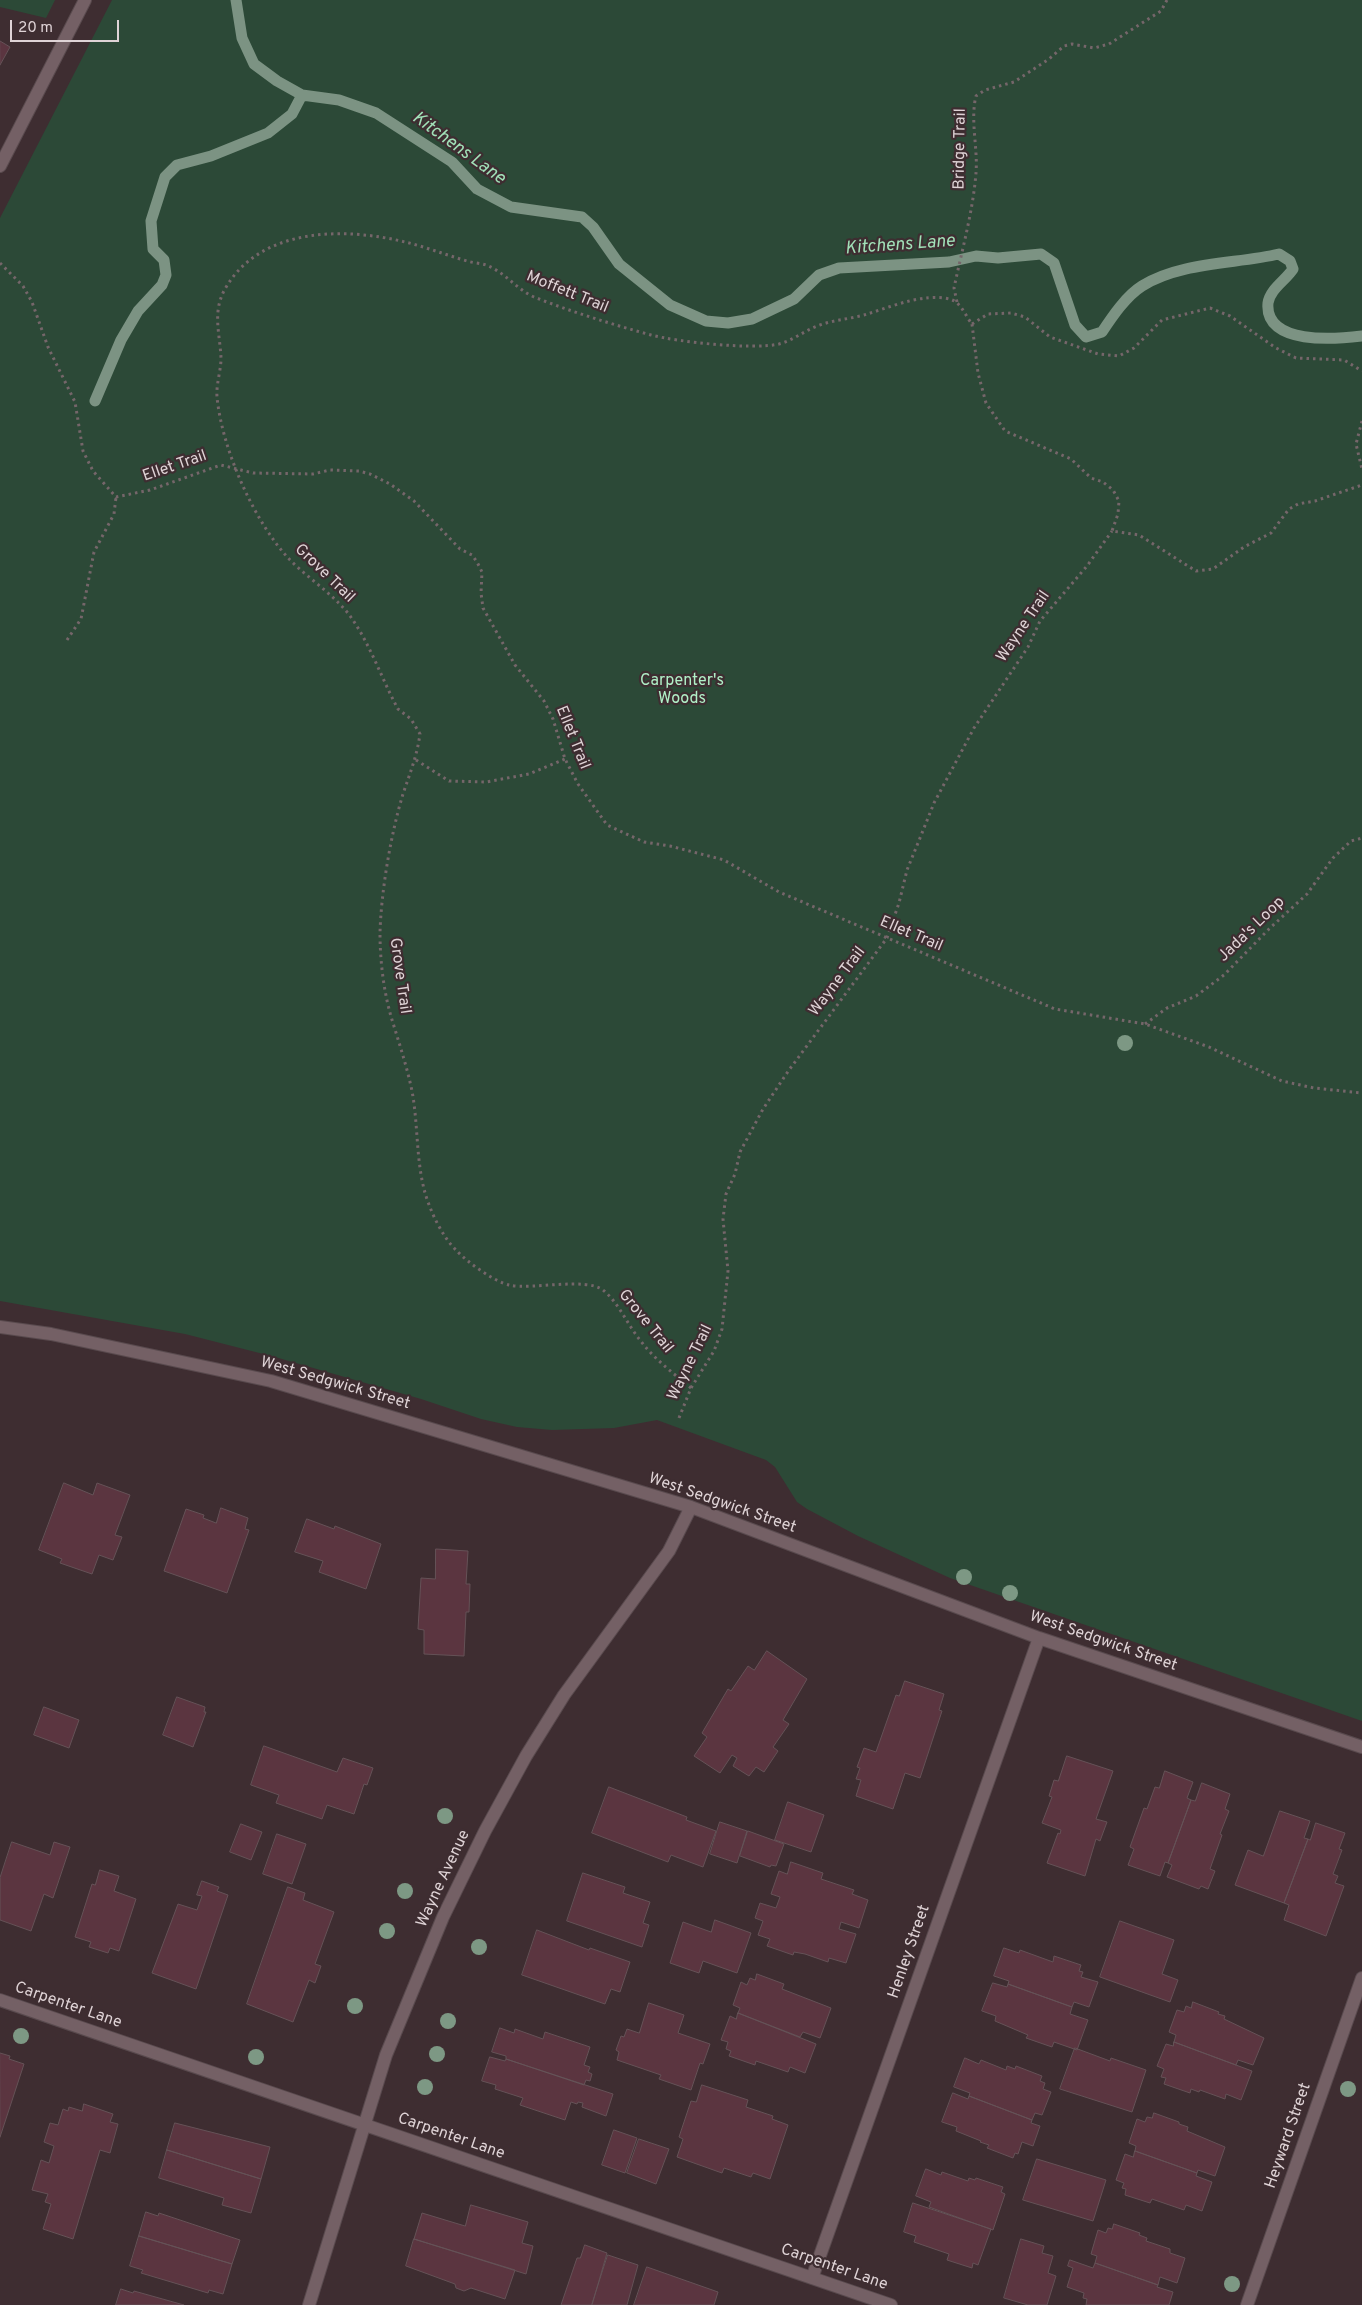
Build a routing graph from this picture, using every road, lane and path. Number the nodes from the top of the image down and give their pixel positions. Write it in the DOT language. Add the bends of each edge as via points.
graph roads {
  1 [pos="85,0"];
  2 [pos="1167,0"];
  3 [pos="0,166"];
  4 [pos="0,263"];
  5 [pos="957,302"];
  6 [pos="972,324"];
  7 [pos="1362,371"];
  8 [pos="1362,421"];
  9 [pos="238,469"];
  10 [pos="1362,469"];
  11 [pos="1362,485"];
  12 [pos="116,497"];
  13 [pos="1112,531"];
  14 [pos="68,640"];
  15 [pos="565,759"];
  16 [pos="416,760"];
  17 [pos="1362,838"];
  18 [pos="887,938"];
  19 [pos="1145,1024"];
  20 [pos="1362,1093"];
  21 [pos="0,1327"];
  22 [pos="691,1388"];
  23 [pos="679,1418"];
  24 [pos="691,1507"];
  25 [pos="1039,1638"];
  26 [pos="1362,1747"];
  27 [pos="1362,1978"];
  28 [pos="0,2000"];
  29 [pos="364,2125"];
  30 [pos="812,2278"];
  31 [pos="309,2305"];
  32 [pos="891,2305"];
  33 [pos="1247,2305"];
  1 -- 3 [label="street"];
  2 -- 5 [label="path, Bridge Trail" via="1161,11 1109,44 1094,48 1072,44 1064,46 1020,78 976,96 973,108 976,173 954,288"];
  4 -- 12 [label="path" via="23,286 32,302 48,346 75,402 83,451 92,471"];
  5 -- 6 [label="path"];
  5 -- 9 [label="path, Moffett Trail" via="926,298 822,324 794,339 776,344 689,342 664,339 576,313 518,290 505,276 488,266 408,242 344,233 305,236 253,256 235,274 223,292 218,308 221,364 216,393 228,448"];
  6 -- 7 [label="path" via="988,314 1011,313 1025,317 1050,337 1098,354 1119,356 1134,348 1162,320 1210,308 1230,316 1296,358 1344,360"];
  6 -- 13 [label="path" via="978,373 986,403 1005,431 1071,460 1091,478 1112,490 1119,501"];
  8 -- 10 [label="path" via="1356,444"];
  9 -- 12 [label="path, Ellet Trail" via="221,465 150,490"];
  9 -- 15 [label="path, Ellet Trail" via="253,473 313,474 330,470 358,471 390,484 414,501 477,562 482,572 483,608 515,665 544,701"];
  9 -- 16 [label="path, Grove Trail" via="252,505 273,541 349,614 398,709 411,719 420,734"];
  11 -- 13 [label="path" via="1288,509 1271,533 1213,569 1196,571 1139,535"];
  12 -- 14 [label="path" via="114,514 94,552 81,620"];
  13 -- 18 [label="path, Wayne Trail" via="1040,621 1028,647 974,728 934,803 907,870"];
  15 -- 16 [label="path" via="529,774 486,782 449,780"];
  15 -- 18 [label="path, Ellet Trail" via="592,806 607,825 621,833 644,842 724,860 779,892"];
  16 -- 22 [label="path, Grove Trail" via="403,794 388,865 380,932 392,1021 404,1054 412,1093 424,1190 437,1221 456,1251 508,1285 535,1287 569,1283 602,1289 660,1363"];
  17 -- 19 [label="path, Jada's Loop" via="1351,841 1333,858 1307,894 1224,975 1196,996 1167,1008"];
  18 -- 19 [label="path, Ellet Trail" via="1055,1009"];
  18 -- 22 [label="path, Wayne Trail" via="789,1070 740,1152 726,1194 723,1219 728,1271 722,1329 714,1351"];
  19 -- 20 [label="path, Ellet Trail" via="1208,1047 1282,1081"];
  21 -- 24 [label="street, West Sedgwick Street" via="51,1334 271,1381"];
  22 -- 23 [label="path, Wayne Trail"];
  24 -- 25 [label="street, West Sedgwick Street"];
  24 -- 29 [label="street, Wayne Avenue" via="669,1551 564,1695 485,1831 412,1989 386,2055"];
  25 -- 26 [label="street, West Sedgwick Street"];
  25 -- 30 [label="street, Henley Street"];
  27 -- 33 [label="street, Heyward Street"];
  28 -- 29 [label="street, Carpenter Lane"];
  29 -- 30 [label="street, Carpenter Lane"];
  29 -- 31 [label="street, Wayne Avenue"];
  30 -- 32 [label="street, Carpenter Lane"];
}
